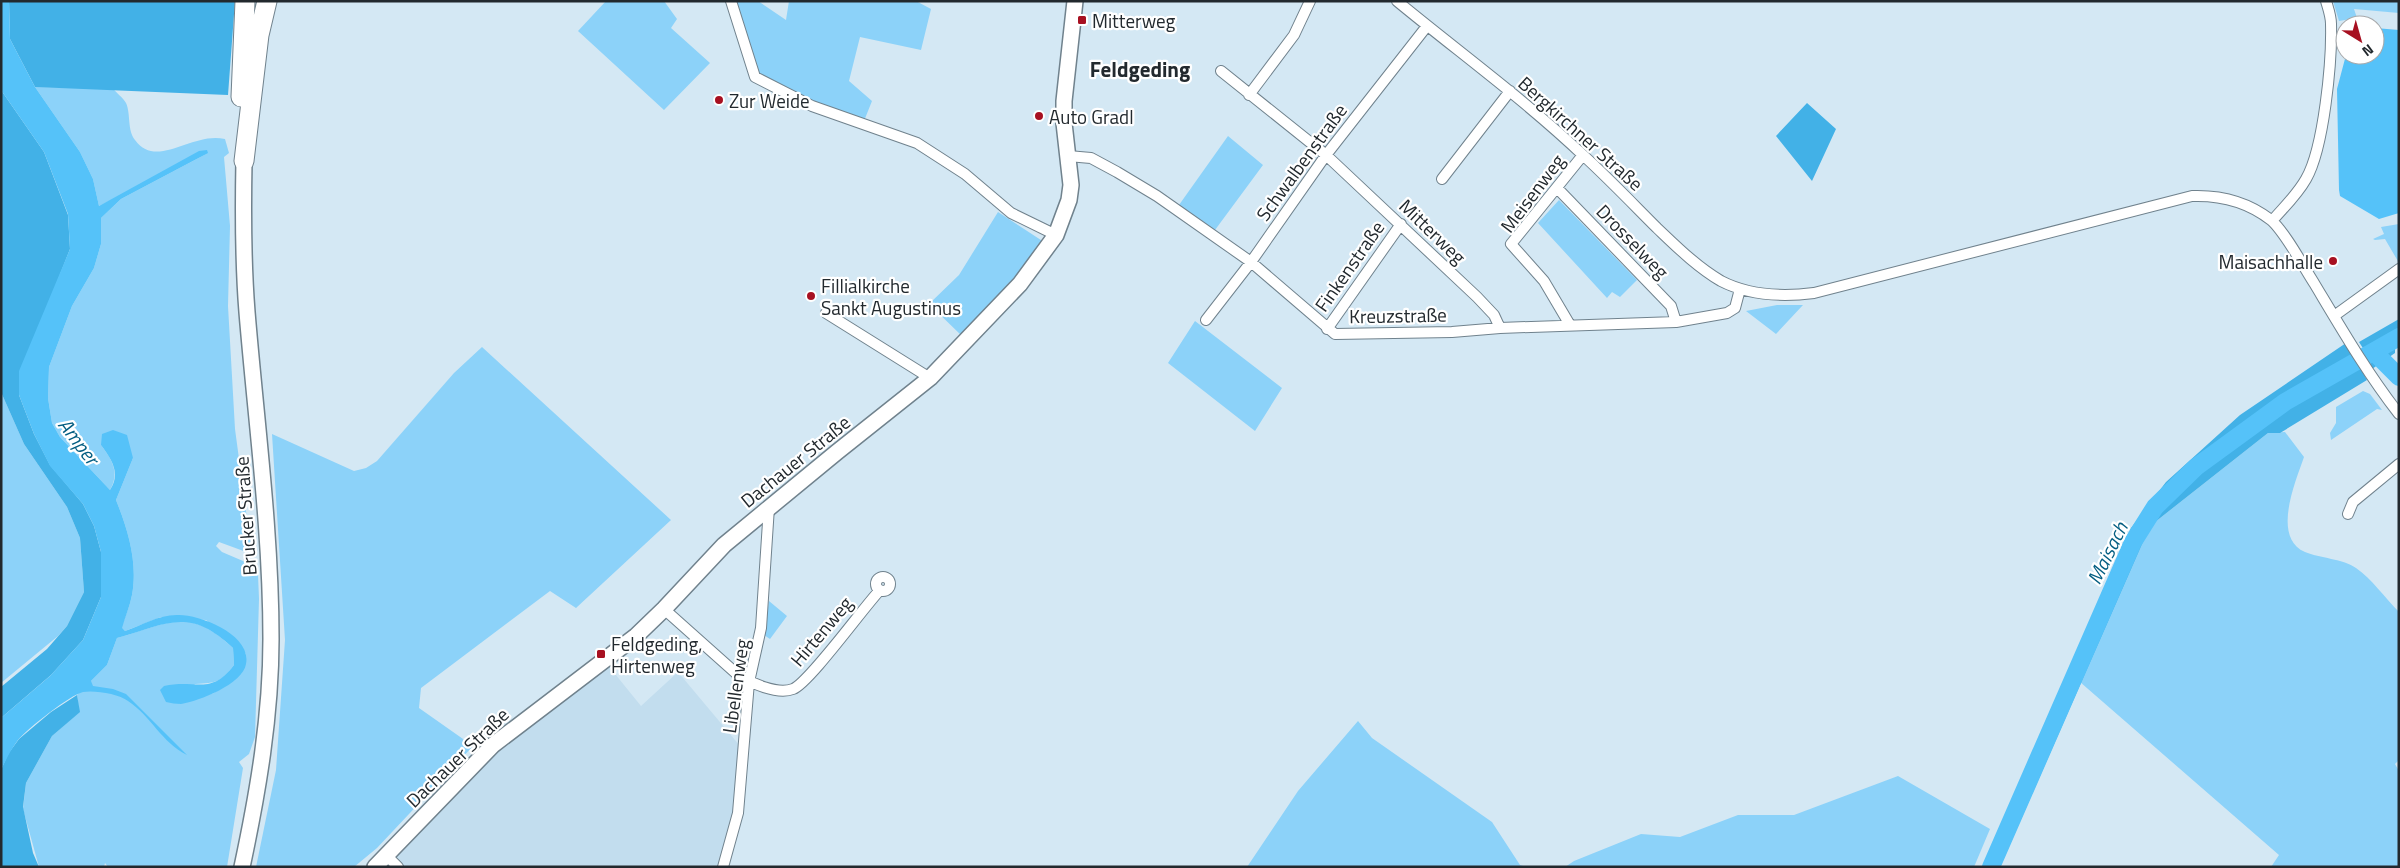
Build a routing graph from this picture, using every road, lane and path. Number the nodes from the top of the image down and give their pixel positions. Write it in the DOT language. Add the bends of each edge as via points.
graph roads {
  1 [pos="244,1"];
  2 [pos="267,1"];
  3 [pos="731,1"];
  4 [pos="1075,1"];
  5 [pos="1310,1"];
  6 [pos="1397,1"];
  7 [pos="2326,1"];
  8 [pos="1427,26"];
  9 [pos="1220,71"];
  10 [pos="1510,91"];
  11 [pos="1249,95"];
  12 [pos="1326,155"];
  13 [pos="1583,155"];
  14 [pos="1068,156"];
  15 [pos="244,161"];
  16 [pos="1442,179"];
  17 [pos="1557,188"];
  18 [pos="2272,221"];
  19 [pos="1401,224"];
  20 [pos="1056,235"];
  21 [pos="1251,262"];
  22 [pos="2399,269"];
  23 [pos="1740,289"];
  24 [pos="2332,312"];
  25 [pos="826,313"];
  26 [pos="1206,320"];
  27 [pos="1676,322"];
  28 [pos="1570,325"];
  29 [pos="1500,328"];
  30 [pos="1327,329"];
  31 [pos="930,378"];
  32 [pos="2399,414"];
  33 [pos="2399,464"];
  34 [pos="769,507"];
  35 [pos="2348,514"];
  36 [pos="880,590"];
  37 [pos="664,609"];
  38 [pos="749,682"];
  39 [pos="386,855"];
  40 [pos="242,867"];
  41 [pos="375,867"];
  42 [pos="398,867"];
  43 [pos="723,867"];
  1 -- 15 [label="highway" via="240,101"];
  2 -- 15 [label="highway" via="259,35"];
  3 -- 20 [label="street" via="755,77 812,106 917,143 965,174 1011,213"];
  4 -- 14 [label="street, Dachauer Straße" via="1064,101"];
  5 -- 11 [label="street" via="1294,36"];
  6 -- 8 [label="street, Bergkirchner Straße"];
  7 -- 18 [label="street" via="2331,22 2319,143 2306,179"];
  8 -- 10 [label="street, Bergkirchner Straße"];
  8 -- 12 [label="street, Schwalbenstraße"];
  9 -- 11 [label="street, Mitterweg"];
  10 -- 13 [label="street, Bergkirchner Straße"];
  10 -- 16 [label="street"];
  11 -- 12 [label="street, Mitterweg"];
  12 -- 19 [label="street, Mitterweg"];
  12 -- 21 [label="street, Schwalbenstraße"];
  13 -- 17 [label="street, Meisenweg"];
  13 -- 23 [label="street, Bergkirchner Straße" via="1689,258 1721,281"];
  14 -- 20 [label="street, Dachauer Straße" via="1069,200"];
  14 -- 21 [label="street, Kreuzstraße" via="1091,158 1117,172"];
  15 -- 40 [label="street, Brucker Straße" via="247,310 268,549 271,640 260,774"];
  17 -- 27 [label="street, Drosselweg" via="1671,306"];
  17 -- 28 [label="street, Meisenweg" via="1511,244 1544,281"];
  18 -- 23 [label="street, Bergkirchner Straße" via="2250,207 2226,198 2192,196 1814,292 1771,295"];
  18 -- 24 [label="street"];
  19 -- 29 [label="street, Mitterweg" via="1494,314"];
  19 -- 30 [label="street, Finkenstraße"];
  20 -- 31 [label="street, Dachauer Straße" via="1011,296"];
  21 -- 26 [label="street, Schwalbenstraße"];
  21 -- 30 [label="street, Kreuzstraße"];
  22 -- 24 [label="street"];
  23 -- 27 [label="street, Kreuzstraße" via="1735,308 1727,313"];
  24 -- 32 [label="street" via="2370,375"];
  25 -- 31 [label="street"];
  27 -- 28 [label="street, Kreuzstraße"];
  28 -- 29 [label="street, Kreuzstraße"];
  29 -- 30 [label="street, Kreuzstraße" via="1335,334"];
  31 -- 34 [label="street, Dachauer Straße"];
  33 -- 35 [label="street" via="2353,502"];
  34 -- 37 [label="street, Dachauer Straße" via="724,545"];
  34 -- 38 [label="street, Libellenweg" via="761,628"];
  36 -- 38 [label="street, Hirtenweg" via="809,676 793,689 780,690"];
  37 -- 38 [label="street, Hirtenweg"];
  37 -- 39 [label="street, Dachauer Straße" via="636,636 493,745"];
  38 -- 43 [label="street, Libellenweg" via="738,813"];
  39 -- 41 [label="street, Dachauer Straße"];
  39 -- 42 [label="street"];
}
